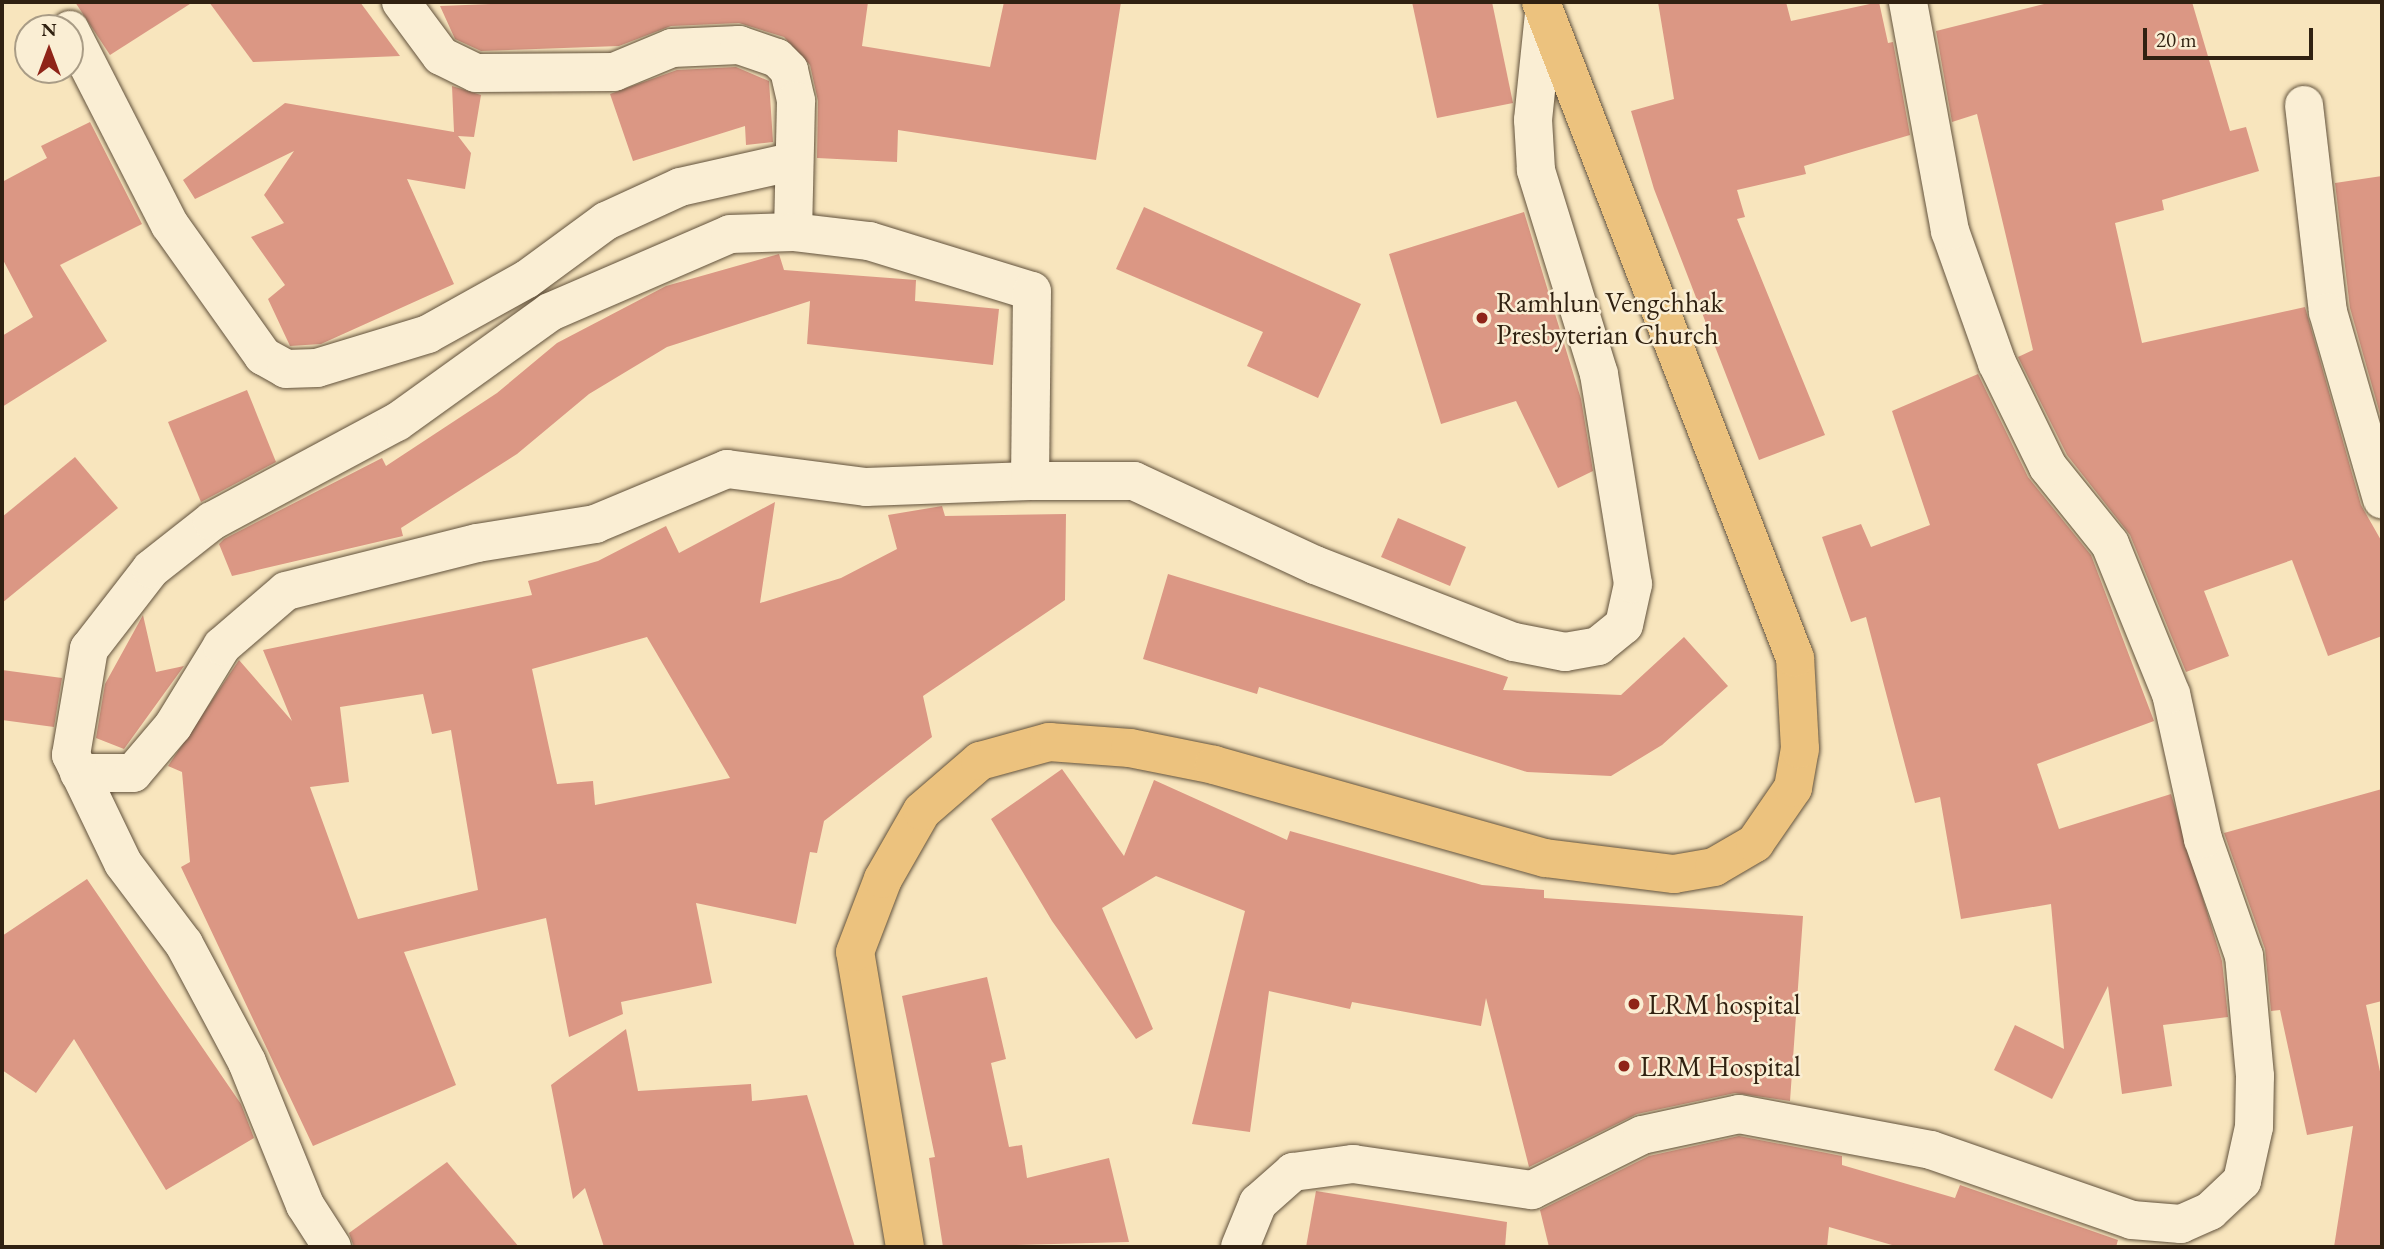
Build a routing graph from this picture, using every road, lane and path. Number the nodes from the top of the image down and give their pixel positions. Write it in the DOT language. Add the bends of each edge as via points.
graph roads {
  1 [pos="401,2"];
  2 [pos="1908,2"];
  3 [pos="1542,7"];
  4 [pos="84,56"];
  5 [pos="2304,105"];
  6 [pos="791,162"];
  7 [pos="793,232"];
  8 [pos="1030,481"];
  9 [pos="2382,499"];
  10 [pos="79,774"];
  11 [pos="332,1247"];
  12 [pos="905,1247"];
  13 [pos="1240,1247"];
  1 -- 6 [label="street" via="440,56 476,73 614,72 672,48 756,49 777,58 794,86"];
  2 -- 13 [label="street" via="1950,231 2003,374 2048,467 2110,544 2171,694 2203,839 2244,956 2254,1127 2242,1181 2210,1210 2181,1224 2132,1220 1931,1150 1739,1114 1642,1135 1532,1190 1353,1164 1293,1172 1258,1203"];
  3 -- 8 [label="street" via="1532,120 1536,170 1599,374 1629,534 1633,584 1624,625 1598,646 1564,652 1514,642 1315,565 1134,481"];
  3 -- 12 [label="main road" via="1795,658 1800,749 1793,789 1755,843 1714,866 1674,874 1545,858 1214,765 1130,748 1049,742 981,761 922,811 883,879 855,952"];
  4 -- 6 [label="street" via="170,225 263,356 286,369 317,368 428,334 527,279 606,221 680,187"];
  5 -- 9 [label="street" via="2328,312"];
  6 -- 7 [label="street"];
  7 -- 8 [label="street" via="869,241 1032,291"];
  7 -- 10 [label="street" via="730,234 550,312 397,422 212,521 151,569 89,649 75,708 71,755"];
  8 -- 10 [label="street" via="866,487 727,469 595,524 477,543 286,591 222,646 173,726 132,772"];
  10 -- 11 [label="street" via="123,863 184,944 247,1062 305,1205"];
}
